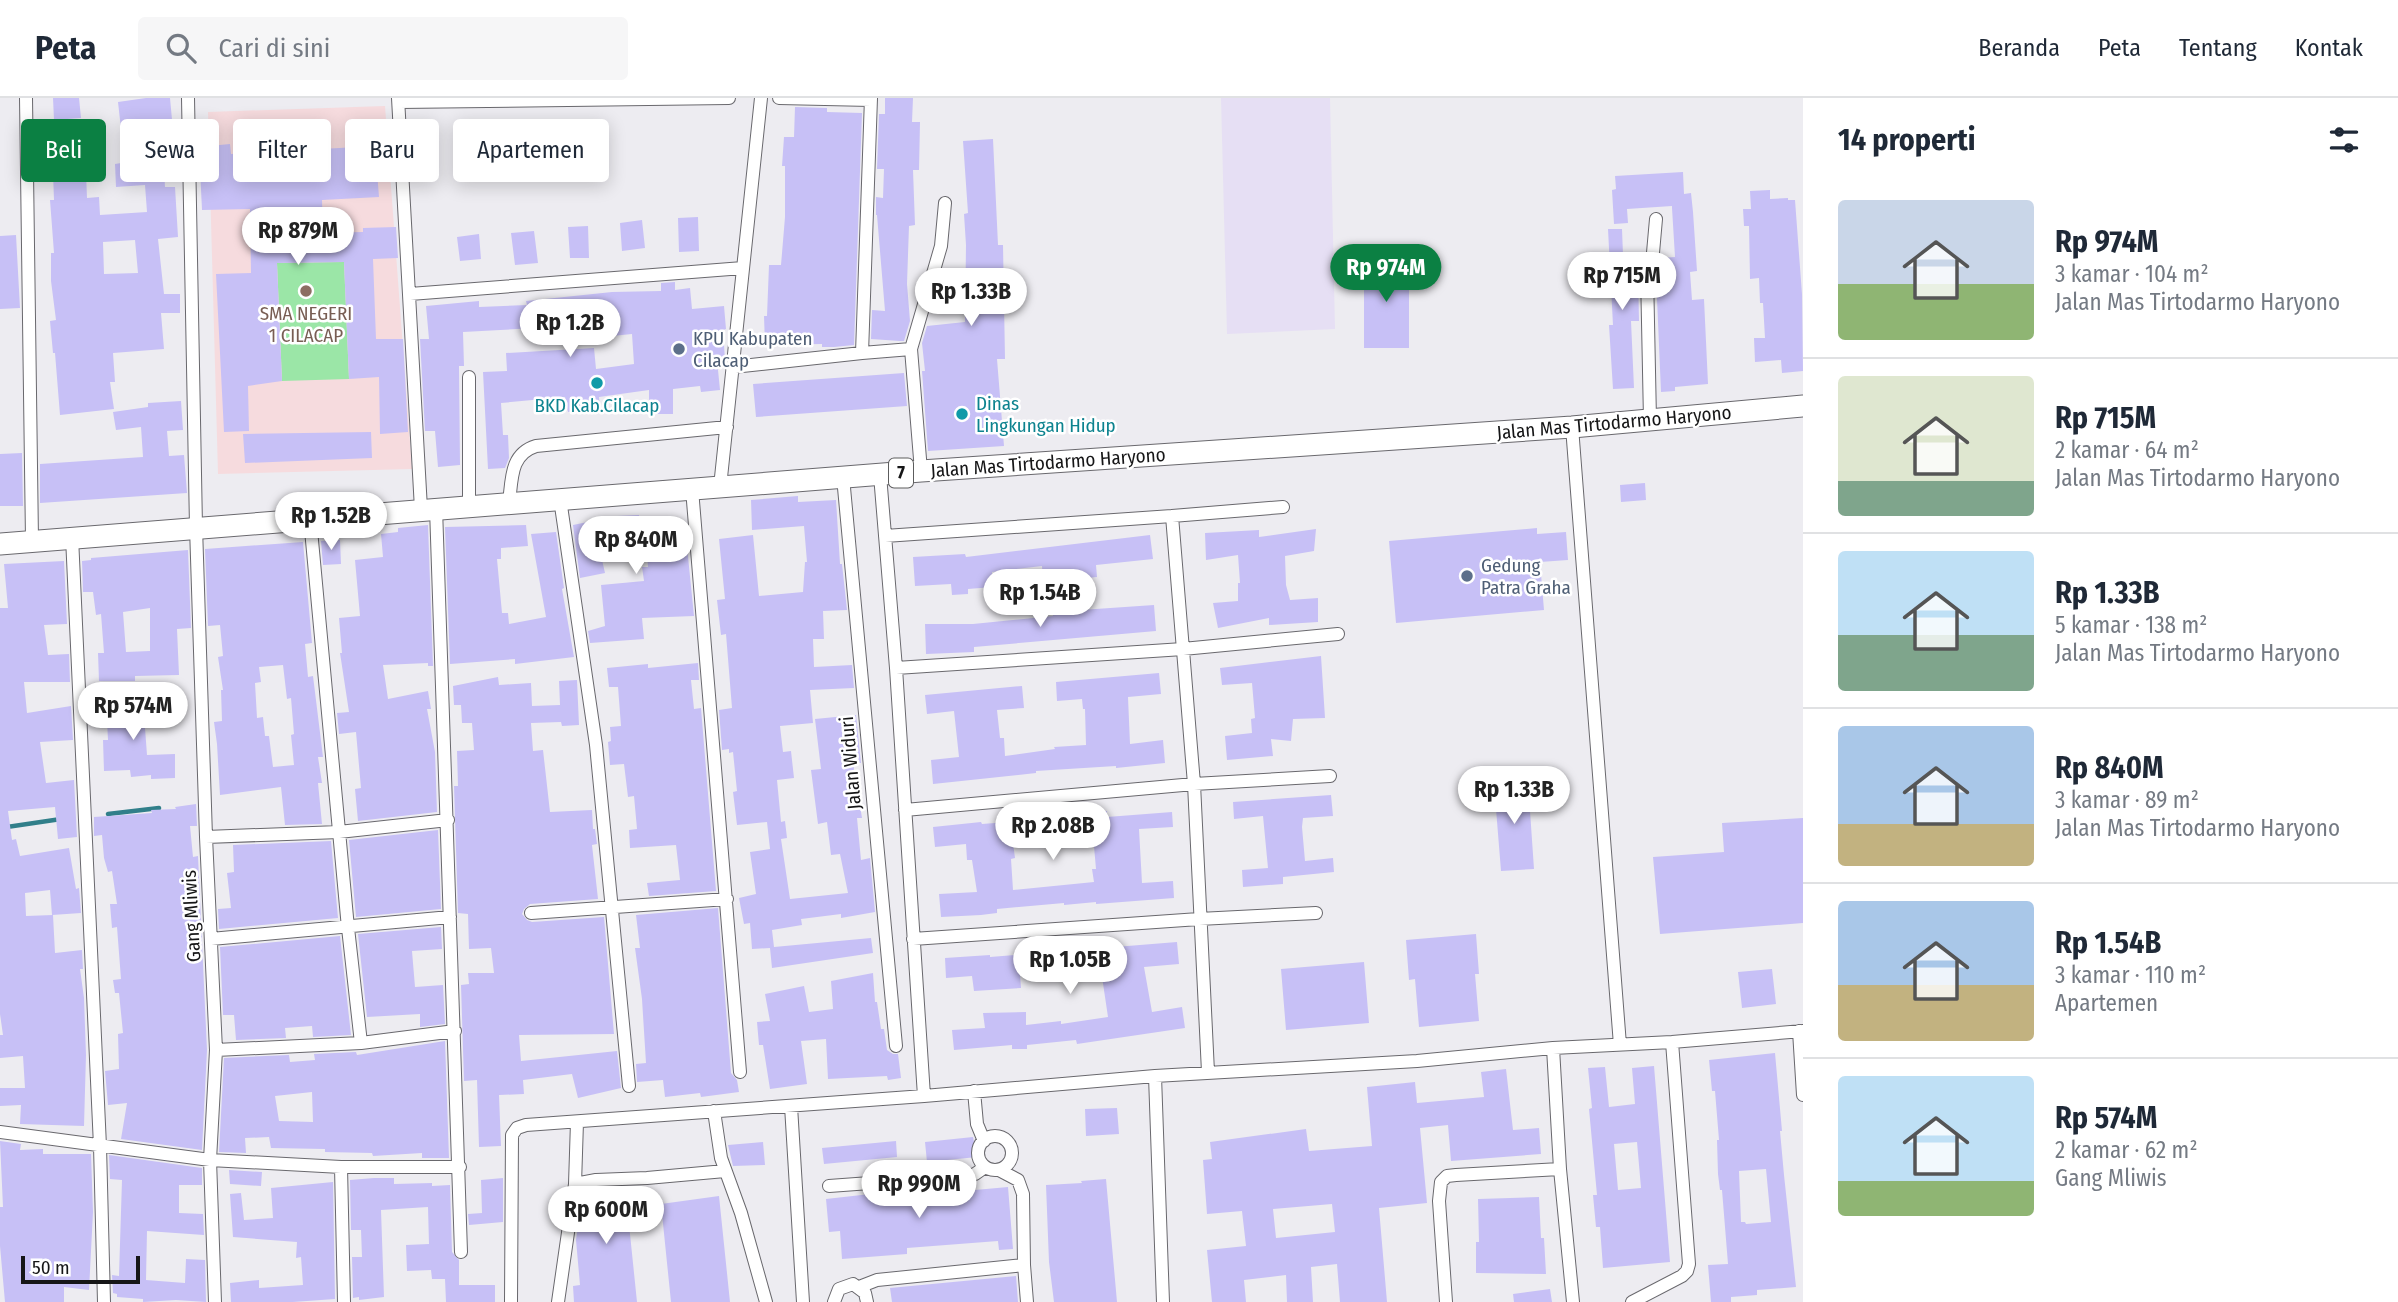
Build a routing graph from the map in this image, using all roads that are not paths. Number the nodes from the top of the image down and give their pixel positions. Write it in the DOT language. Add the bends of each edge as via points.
graph roads {
  1 [pos="26,98"];
  2 [pos="188,98"];
  3 [pos="729,98"];
  4 [pos="761,98"];
  5 [pos="779,98"];
  6 [pos="871,99"];
  7 [pos="399,100"];
  8 [pos="945,203"];
  9 [pos="1657,219"];
  10 [pos="743,268"];
  11 [pos="410,295"];
  12 [pos="911,349"];
  13 [pos="862,353"];
  14 [pos="733,367"];
  15 [pos="469,377"];
  16 [pos="1803,406"];
  17 [pos="1650,420"];
  18 [pos="727,427"];
  19 [pos="1572,427"];
  20 [pos="921,471"];
  21 [pos="880,475"];
  22 [pos="843,477"];
  23 [pos="720,487"];
  24 [pos="692,489"];
  25 [pos="560,499"];
  26 [pos="509,503"];
  27 [pos="469,505"];
  28 [pos="1283,508"];
  29 [pos="428,509"];
  30 [pos="1172,516"];
  31 [pos="310,519"];
  32 [pos="196,527"];
  33 [pos="886,536"];
  34 [pos="72,537"];
  35 [pos="32,540"];
  36 [pos="0,544"];
  37 [pos="1338,634"];
  38 [pos="1183,649"];
  39 [pos="897,668"];
  40 [pos="1331,776"];
  41 [pos="1194,784"];
  42 [pos="905,810"];
  43 [pos="448,820"];
  44 [pos="339,832"];
  45 [pos="206,837"];
  46 [pos="727,900"];
  47 [pos="612,908"];
  48 [pos="531,913"];
  49 [pos="1316,913"];
  50 [pos="450,917"];
  51 [pos="1199,919"];
  52 [pos="348,928"];
  53 [pos="211,939"];
  54 [pos="913,939"];
  55 [pos="455,1031"];
  56 [pos="1801,1031"];
  57 [pos="1672,1042"];
  58 [pos="360,1043"];
  59 [pos="1620,1045"];
  60 [pos="896,1046"];
  61 [pos="1553,1048"];
  62 [pos="216,1051"];
  63 [pos="740,1072"];
  64 [pos="1208,1072"];
  65 [pos="1155,1076"];
  66 [pos="629,1086"];
  67 [pos="974,1091"];
  68 [pos="1803,1095"];
  69 [pos="924,1096"];
  70 [pos="791,1105"];
  71 [pos="714,1111"];
  72 [pos="577,1122"];
  73 [pos="0,1132"];
  74 [pos="984,1141"];
  75 [pos="100,1146"];
  76 [pos="210,1160"];
  77 [pos="341,1167"];
  78 [pos="460,1167"];
  79 [pos="985,1167"];
  80 [pos="1560,1169"];
  81 [pos="999,1170"];
  82 [pos="725,1171"];
  83 [pos="575,1184"];
  84 [pos="829,1186"];
  85 [pos="461,1252"];
  86 [pos="1024,1265"];
  87 [pos="859,1287"];
  88 [pos="104,1302"];
  89 [pos="215,1302"];
  90 [pos="344,1302"];
  91 [pos="511,1302"];
  92 [pos="558,1302"];
  93 [pos="766,1302"];
  94 [pos="803,1302"];
  95 [pos="834,1302"];
  96 [pos="867,1302"];
  97 [pos="1027,1302"];
  98 [pos="1163,1302"];
  99 [pos="1446,1302"];
  100 [pos="1573,1302"];
  101 [pos="1632,1302"];
  1 -- 35 [label="street"];
  2 -- 32 [label="street, Gang Mliwis"];
  3 -- 7 [label="street"];
  4 -- 10 [label="street"];
  5 -- 6 [label="street"];
  6 -- 13 [label="street"];
  7 -- 11 [label="street"];
  8 -- 12 [label="street" via="941,246"];
  9 -- 17 [label="street" via="1647,273"];
  10 -- 11 [label="street"];
  10 -- 14 [label="street"];
  11 -- 29 [label="street"];
  12 -- 13 [label="street"];
  12 -- 20 [label="street"];
  13 -- 14 [label="street"];
  14 -- 18 [label="street"];
  15 -- 27 [label="street"];
  16 -- 17 [label="highway, Jalan Mas Tirtodarmo Haryono / 7"];
  17 -- 19 [label="highway, Jalan Mas Tirtodarmo Haryono / 7"];
  18 -- 23 [label="street"];
  18 -- 26 [label="street" via="523,450 517,458"];
  19 -- 20 [label="highway, Jalan Mas Tirtodarmo Haryono / 7"];
  19 -- 59 [label="street"];
  20 -- 21 [label="highway, Jalan Mas Tirtodarmo Haryono / 7"];
  21 -- 22 [label="highway, Jalan Mas Tirtodarmo Haryono / 7"];
  21 -- 33 [label="street"];
  22 -- 23 [label="highway, Jalan Mas Tirtodarmo Haryono / 7"];
  22 -- 60 [label="street, Jalan Widuri"];
  23 -- 24 [label="highway, Jalan Mas Tirtodarmo Haryono / 7"];
  24 -- 25 [label="highway, Jalan Mas Tirtodarmo Haryono / 7"];
  24 -- 46 [label="street"];
  25 -- 26 [label="highway, Jalan Mas Tirtodarmo Haryono / 7"];
  25 -- 47 [label="street" via="596,745"];
  26 -- 27 [label="highway, Jalan Mas Tirtodarmo Haryono / 7"];
  27 -- 29 [label="highway, Jalan Mas Tirtodarmo Haryono / 7"];
  28 -- 30 [label="street"];
  29 -- 31 [label="highway, Jalan Mas Tirtodarmo Haryono / 7"];
  29 -- 43 [label="street"];
  30 -- 33 [label="street"];
  30 -- 38 [label="street"];
  31 -- 32 [label="highway, Jalan Mas Tirtodarmo Haryono / 7"];
  31 -- 44 [label="street"];
  32 -- 34 [label="highway, Jalan Mas Tirtodarmo Haryono / 7"];
  32 -- 45 [label="street, Gang Mliwis"];
  33 -- 39 [label="street"];
  34 -- 35 [label="highway, Jalan Mas Tirtodarmo Haryono / 7"];
  34 -- 75 [label="street"];
  35 -- 36 [label="highway, Jalan Mas Tirtodarmo Haryono / 7"];
  37 -- 38 [label="street"];
  38 -- 39 [label="street"];
  38 -- 41 [label="street"];
  39 -- 42 [label="street"];
  40 -- 41 [label="street"];
  41 -- 42 [label="street"];
  41 -- 51 [label="street"];
  42 -- 54 [label="street"];
  43 -- 44 [label="street"];
  43 -- 50 [label="street"];
  44 -- 45 [label="street"];
  44 -- 52 [label="street"];
  45 -- 53 [label="street, Gang Mliwis"];
  46 -- 47 [label="street"];
  46 -- 63 [label="street"];
  47 -- 48 [label="street"];
  47 -- 66 [label="street"];
  49 -- 51 [label="street"];
  50 -- 52 [label="street"];
  50 -- 55 [label="street"];
  51 -- 54 [label="street"];
  51 -- 64 [label="street"];
  52 -- 53 [label="street"];
  52 -- 58 [label="street"];
  53 -- 62 [label="street, Gang Mliwis"];
  54 -- 69 [label="street"];
  55 -- 58 [label="street"];
  55 -- 78 [label="street"];
  56 -- 57 [label="street"];
  56 -- 68 [label="street"];
  57 -- 59 [label="street"];
  57 -- 101 [label="street" via="1689,1264 1682,1276"];
  58 -- 62 [label="street"];
  59 -- 61 [label="street"];
  61 -- 64 [label="street" via="1417,1061"];
  61 -- 80 [label="street"];
  62 -- 76 [label="street, Gang Mliwis"];
  64 -- 65 [label="street"];
  65 -- 67 [label="street"];
  65 -- 98 [label="street"];
  67 -- 69 [label="street"];
  67 -- 74 [label="street" via="977,1124"];
  69 -- 70 [label="street"];
  70 -- 71 [label="street"];
  70 -- 94 [label="street"];
  71 -- 72 [label="street"];
  71 -- 82 [label="street"];
  72 -- 83 [label="street"];
  72 -- 91 [label="street" via="526,1125 512,1135"];
  73 -- 75 [label="street"];
  74 -- 79 [label="street" via="978,1154"];
  74 -- 81 [label="street" via="998,1137 1009,1145 1010,1160"];
  75 -- 76 [label="street"];
  75 -- 88 [label="street"];
  76 -- 77 [label="street"];
  76 -- 89 [label="street, Gang Mliwis"];
  77 -- 78 [label="street"];
  77 -- 90 [label="street"];
  78 -- 85 [label="street"];
  79 -- 81 [label="street"];
  79 -- 84 [label="street" via="967,1176"];
  80 -- 99 [label="street" via="1455,1175 1441,1182"];
  80 -- 100 [label="street"];
  81 -- 86 [label="street" via="1018,1180 1022,1188"];
  82 -- 83 [label="street"];
  82 -- 93 [label="street"];
  83 -- 92 [label="street"];
  86 -- 87 [label="street" via="877,1280"];
  86 -- 97 [label="street"];
  87 -- 95 [label="street" via="845,1285"];
  87 -- 96 [label="street"];
}
